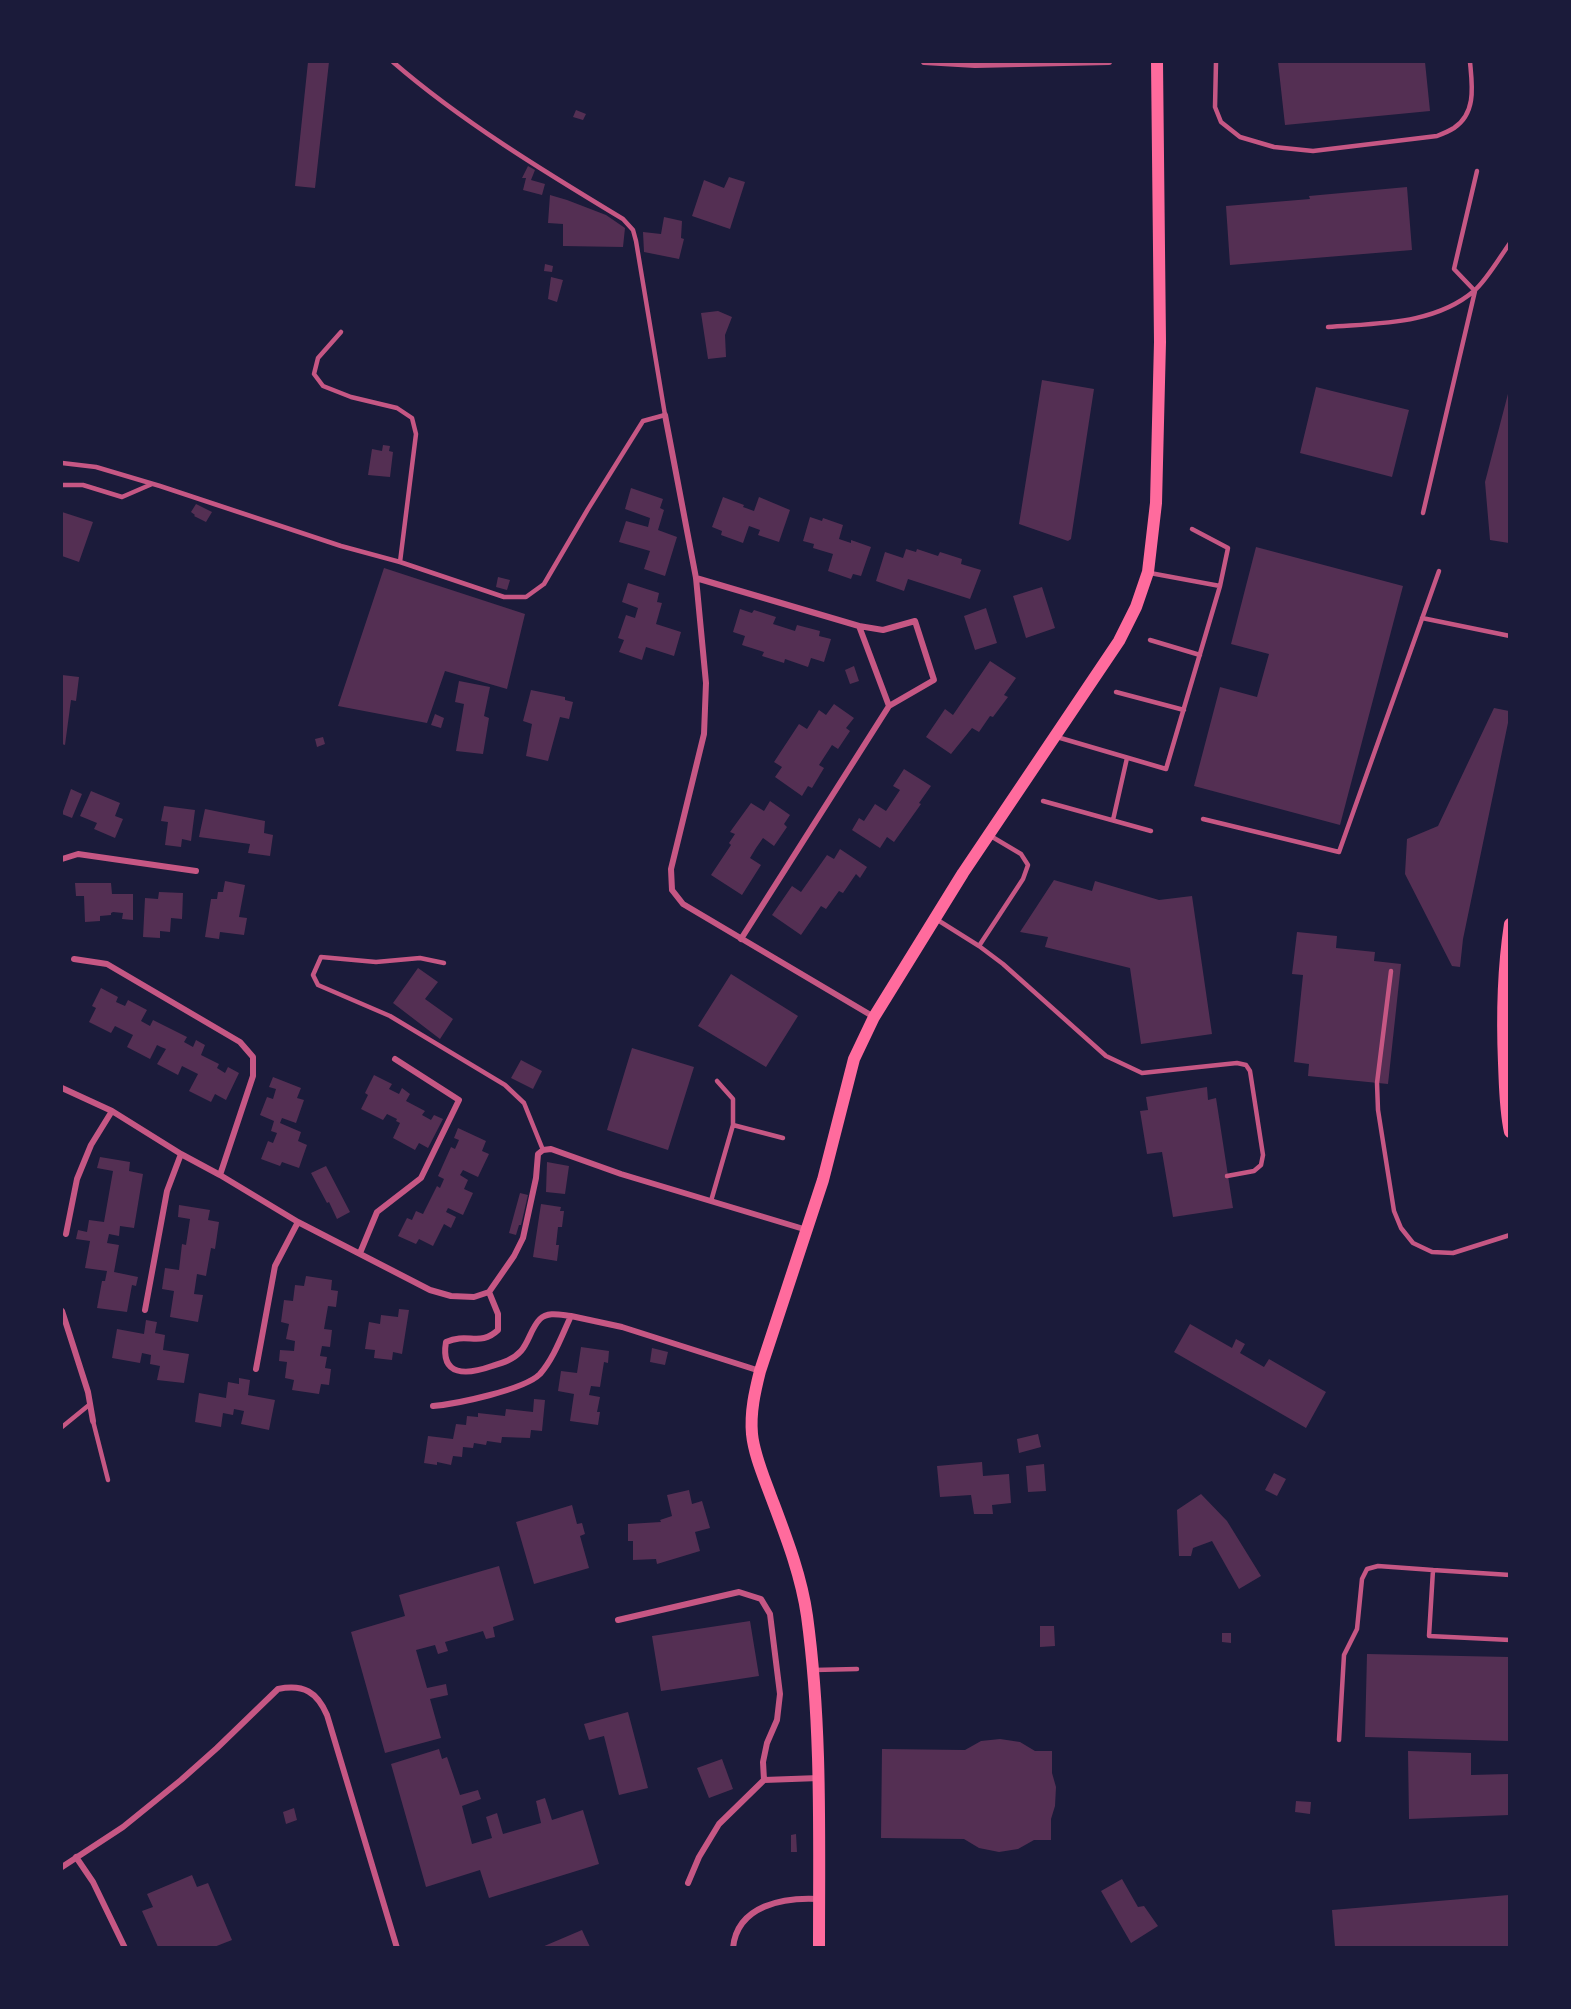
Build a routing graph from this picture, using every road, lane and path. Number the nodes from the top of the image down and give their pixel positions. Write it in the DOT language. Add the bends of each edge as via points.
graph roads {
  1 [pos="393,62"];
  2 [pos="924,62"];
  3 [pos="1109,62"];
  4 [pos="1157,62"];
  5 [pos="1216,62"];
  6 [pos="1470,62"];
  7 [pos="1477,171"];
  8 [pos="1509,243"];
  9 [pos="1475,291"];
  10 [pos="1328,327"];
  11 [pos="341,332"];
  12 [pos="665,415"];
  13 [pos="62,464"];
  14 [pos="152,484"];
  15 [pos="62,485"];
  16 [pos="1423,513"];
  17 [pos="1192,529"];
  18 [pos="400,562"];
  19 [pos="1439,571"];
  20 [pos="1148,572"];
  21 [pos="696,578"];
  22 [pos="1220,586"];
  23 [pos="1422,618"];
  24 [pos="860,626"];
  25 [pos="1509,636"];
  26 [pos="1149,640"];
  27 [pos="1200,655"];
  28 [pos="1116,692"];
  29 [pos="889,706"];
  30 [pos="1184,710"];
  31 [pos="1054,736"];
  32 [pos="1127,758"];
  33 [pos="1043,801"];
  34 [pos="1203,819"];
  35 [pos="1113,820"];
  36 [pos="1151,831"];
  37 [pos="988,835"];
  38 [pos="62,859"];
  39 [pos="196,871"];
  40 [pos="934,917"];
  41 [pos="1509,924"];
  42 [pos="741,939"];
  43 [pos="979,946"];
  44 [pos="74,959"];
  45 [pos="444,963"];
  46 [pos="1391,971"];
  47 [pos="1506,981"];
  48 [pos="874,1017"];
  49 [pos="395,1059"];
  50 [pos="717,1081"];
  51 [pos="62,1088"];
  52 [pos="112,1111"];
  53 [pos="733,1125"];
  54 [pos="1509,1132"];
  55 [pos="783,1138"];
  56 [pos="543,1150"];
  57 [pos="181,1154"];
  58 [pos="220,1175"];
  59 [pos="1227,1176"];
  60 [pos="711,1201"];
  61 [pos="298,1222"];
  62 [pos="808,1230"];
  63 [pos="66,1234"];
  64 [pos="1507,1236"];
  65 [pos="360,1253"];
  66 [pos="489,1292"];
  67 [pos="146,1310"];
  68 [pos="62,1311"];
  69 [pos="571,1316"];
  70 [pos="256,1369"];
  71 [pos="760,1371"];
  72 [pos="89,1405"];
  73 [pos="433,1406"];
  74 [pos="93,1421"];
  75 [pos="62,1426"];
  76 [pos="108,1480"];
  77 [pos="1433,1570"];
  78 [pos="1509,1575"];
  79 [pos="618,1620"];
  80 [pos="1509,1640"];
  81 [pos="857,1669"];
  82 [pos="814,1670"];
  83 [pos="1339,1740"];
  84 [pos="820,1778"];
  85 [pos="764,1780"];
  86 [pos="76,1857"];
  87 [pos="62,1867"];
  88 [pos="688,1883"];
  89 [pos="819,1899"];
  90 [pos="125,1947"];
  91 [pos="397,1947"];
  92 [pos="733,1947"];
  93 [pos="819,1947"];
  1 -- 12 [label="lane" via="515,152 628,224 636,240"];
  2 -- 3 [label="street"];
  4 -- 20 [label="main road" via="1160,342 1156,503"];
  5 -- 6 [label="lane" via="1215,107 1221,122 1240,137 1274,147 1313,151 1437,136 1455,128 1467,114 1473,94"];
  7 -- 9 [label="lane" via="1455,269"];
  8 -- 9 [label="lane"];
  9 -- 10 [label="lane" via="1445,311 1400,321"];
  9 -- 16 [label="lane"];
  11 -- 18 [label="lane" via="318,358 314,374 323,386 397,408 412,418 416,434"];
  12 -- 18 [label="lane" via="643,421 544,584 526,597 504,597"];
  12 -- 21 [label="street"];
  13 -- 14 [label="lane" via="96,467"];
  14 -- 15 [label="lane" via="122,497 83,485"];
  14 -- 18 [label="lane"];
  17 -- 22 [label="lane" via="1228,548"];
  19 -- 23 [label="lane"];
  20 -- 22 [label="lane"];
  20 -- 31 [label="main road" via="1119,641"];
  21 -- 24 [label="street"];
  21 -- 42 [label="street" via="706,683 704,734 671,869 672,890 683,904"];
  22 -- 27 [label="lane"];
  23 -- 25 [label="lane"];
  23 -- 34 [label="lane" via="1339,852"];
  24 -- 29 [label="street"];
  24 -- 29 [label="street" via="883,630 915,621 934,680"];
  26 -- 27 [label="lane"];
  27 -- 30 [label="lane"];
  28 -- 30 [label="lane"];
  29 -- 42 [label="street"];
  30 -- 32 [label="lane" via="1166,769"];
  31 -- 32 [label="lane"];
  31 -- 37 [label="main road"];
  32 -- 35 [label="lane"];
  33 -- 35 [label="lane"];
  35 -- 36 [label="lane"];
  37 -- 40 [label="main road"];
  37 -- 43 [label="lane" via="1021,854 1028,866"];
  38 -- 39 [label="street" via="78,854"];
  40 -- 43 [label="lane"];
  40 -- 48 [label="main road"];
  41 -- 47 [label="main road"];
  42 -- 48 [label="street"];
  43 -- 59 [label="lane" via="1106,1056 1124,1065 1142,1073 1246,1065 1263,1155 1261,1165 1254,1171"];
  44 -- 58 [label="street" via="107,964 240,1042 253,1058 253,1076"];
  45 -- 56 [label="lane" via="420,958 376,962 321,957 313,975 318,985 390,1016 505,1085 524,1103"];
  46 -- 64 [label="lane" via="1377,1083 1378,1110 1394,1210 1401,1228 1413,1243 1432,1252 1453,1254"];
  47 -- 54 [label="main road" via="1504,1078"];
  48 -- 62 [label="main road" via="854,1059"];
  49 -- 65 [label="street" via="459,1100 421,1178 377,1212"];
  50 -- 53 [label="lane" via="732,1099"];
  51 -- 52 [label="street"];
  52 -- 57 [label="street"];
  52 -- 63 [label="street" via="91,1145 77,1179"];
  53 -- 55 [label="lane"];
  53 -- 60 [label="lane"];
  56 -- 60 [label="street" via="551,1149"];
  56 -- 66 [label="street" via="538,1154 523,1238"];
  57 -- 58 [label="street"];
  57 -- 67 [label="street" via="167,1191"];
  58 -- 61 [label="street"];
  60 -- 62 [label="street"];
  61 -- 65 [label="street"];
  61 -- 70 [label="street" via="275,1266"];
  62 -- 71 [label="main road"];
  65 -- 66 [label="street" via="429,1290 474,1297"];
  66 -- 69 [label="street" via="498,1314 498,1330 490,1338 457,1337 446,1342 448,1366 458,1372 478,1371 511,1359 522,1350 540,1318 551,1313"];
  68 -- 72 [label="street"];
  69 -- 71 [label="street" via="622,1327"];
  69 -- 73 [label="street" via="551,1359 526,1384"];
  71 -- 82 [label="main road" via="752,1403 752,1434 795,1563 807,1613"];
  72 -- 74 [label="street"];
  72 -- 75 [label="lane"];
  74 -- 76 [label="lane"];
  77 -- 78 [label="lane"];
  77 -- 80 [label="lane" via="1429,1636"];
  77 -- 83 [label="lane" via="1378,1566 1367,1569 1362,1579 1357,1629 1344,1655"];
  79 -- 85 [label="street" via="739,1592 761,1599 770,1614 780,1694 777,1720 762,1762"];
  81 -- 82 [label="lane"];
  82 -- 84 [label="main road"];
  84 -- 85 [label="street"];
  84 -- 89 [label="main road"];
  85 -- 88 [label="street" via="719,1824"];
  86 -- 87 [label="street"];
  86 -- 90 [label="street"];
  86 -- 91 [label="street" via="123,1827 181,1780 278,1689 304,1689 315,1695 327,1715"];
  89 -- 92 [label="street" via="778,1901 756,1910 741,1924"];
  89 -- 93 [label="main road"];
}
